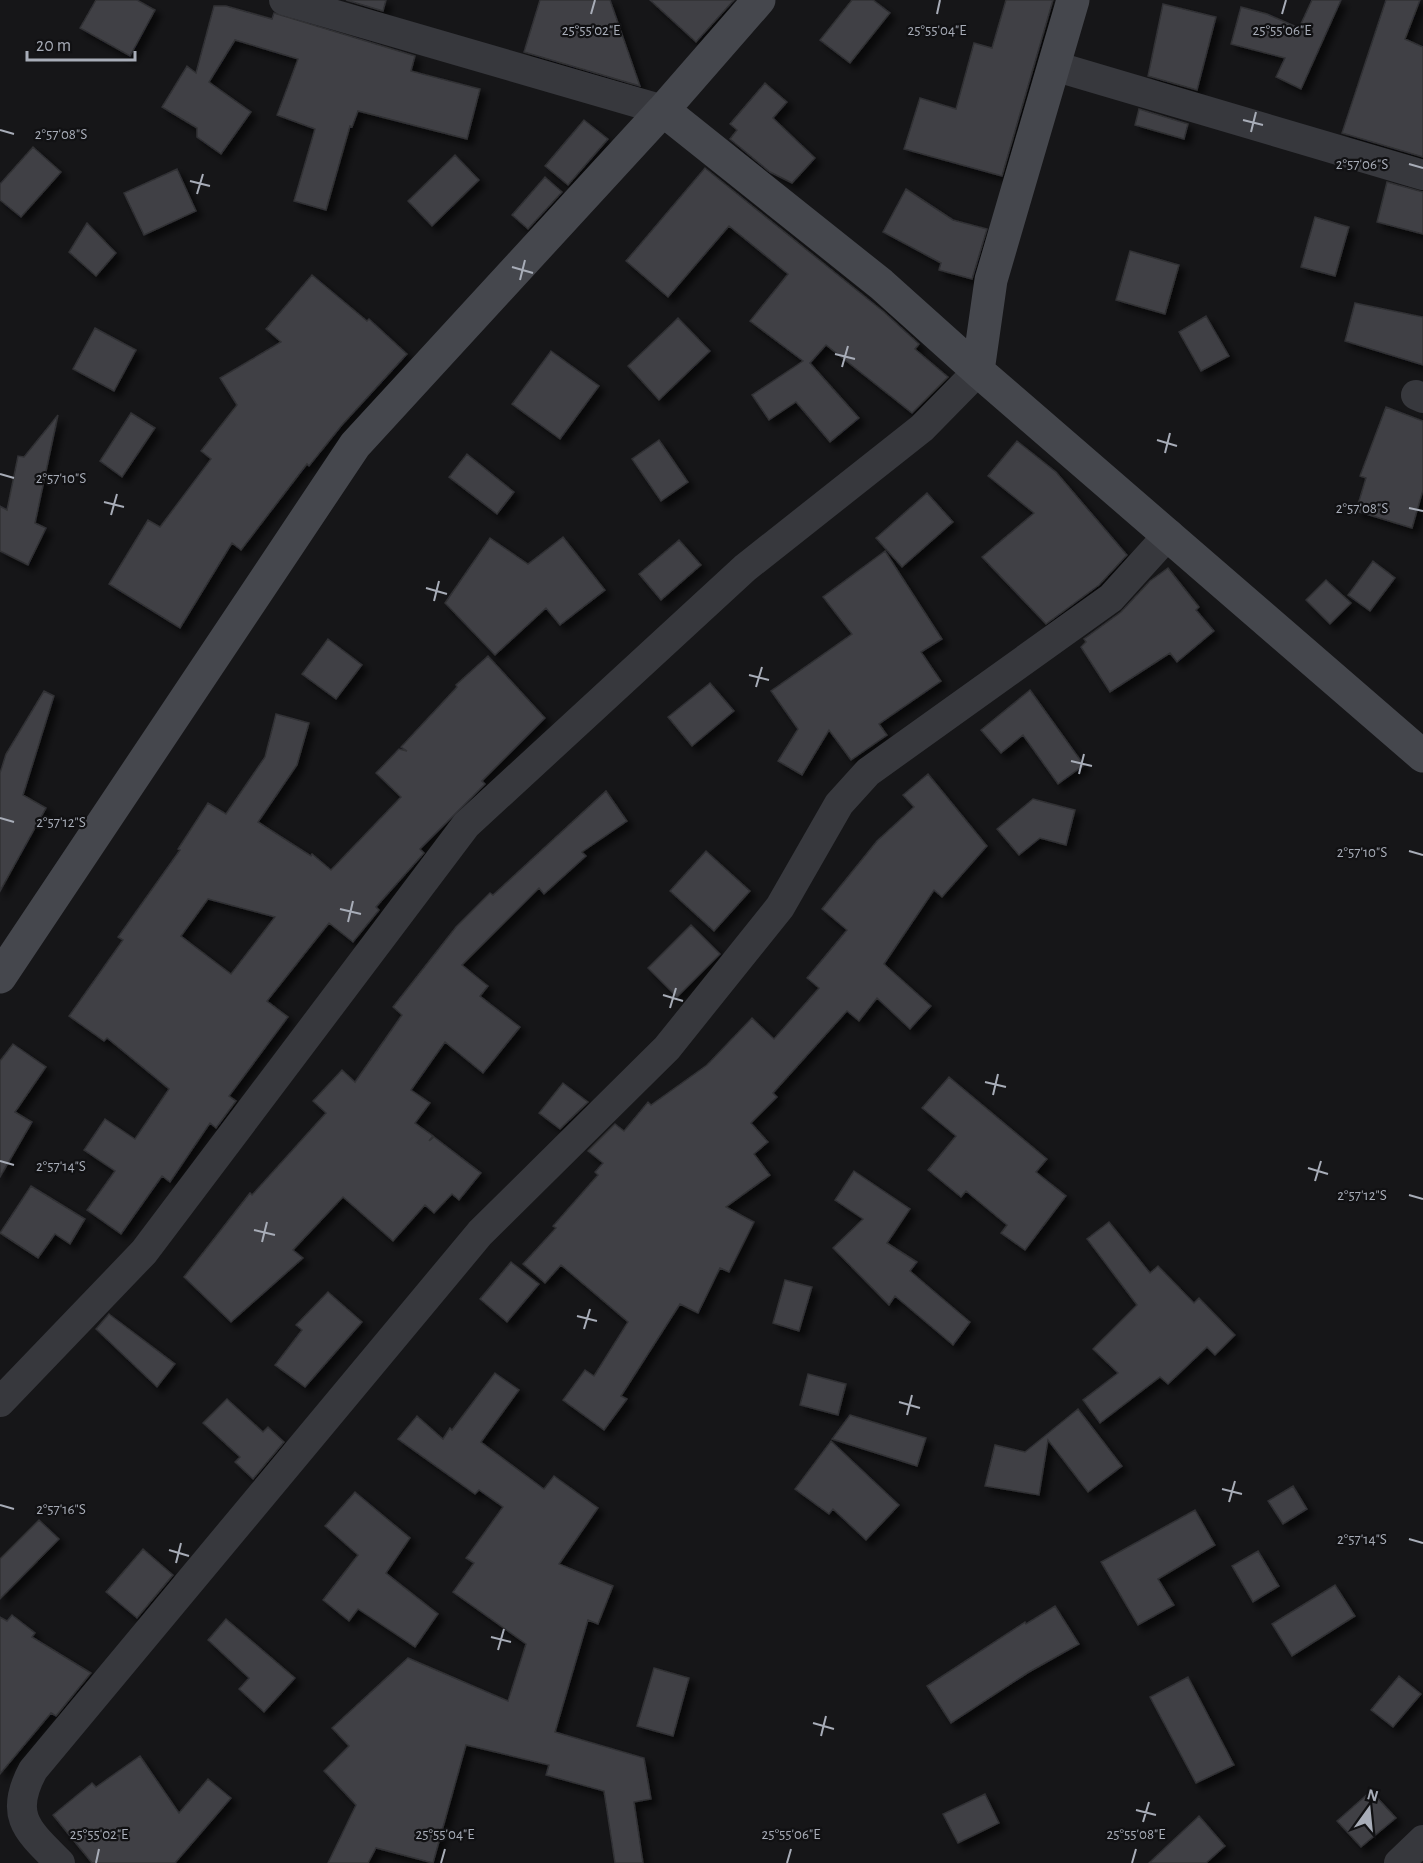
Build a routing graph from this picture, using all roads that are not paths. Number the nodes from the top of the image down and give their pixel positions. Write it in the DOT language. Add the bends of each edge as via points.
graph roads {
  1 [pos="284,0"];
  2 [pos="759,0"];
  3 [pos="1073,0"];
  4 [pos="1054,66"];
  5 [pos="663,110"];
  6 [pos="1423,175"];
  7 [pos="978,371"];
  8 [pos="1169,534"];
  9 [pos="1423,756"];
  10 [pos="0,977"];
  11 [pos="0,1402"];
  12 [pos="1423,1840"];
  13 [pos="60,1863"];
  14 [pos="1400,1863"];
  1 -- 5 [label="street"];
  2 -- 5 [label="street"];
  3 -- 4 [label="street"];
  4 -- 6 [label="street"];
  4 -- 7 [label="street" via="991,280"];
  5 -- 7 [label="street" via="881,284"];
  5 -- 10 [label="street" via="355,445"];
  7 -- 8 [label="street"];
  7 -- 11 [label="street" via="922,428 745,568 466,825 144,1252"];
  8 -- 9 [label="street"];
  8 -- 13 [label="street" via="1111,598 868,772 839,804 780,907 667,1048 480,1233 383,1347 33,1770 20,1810 30,1833"];
  12 -- 14 [label="street"];
}
